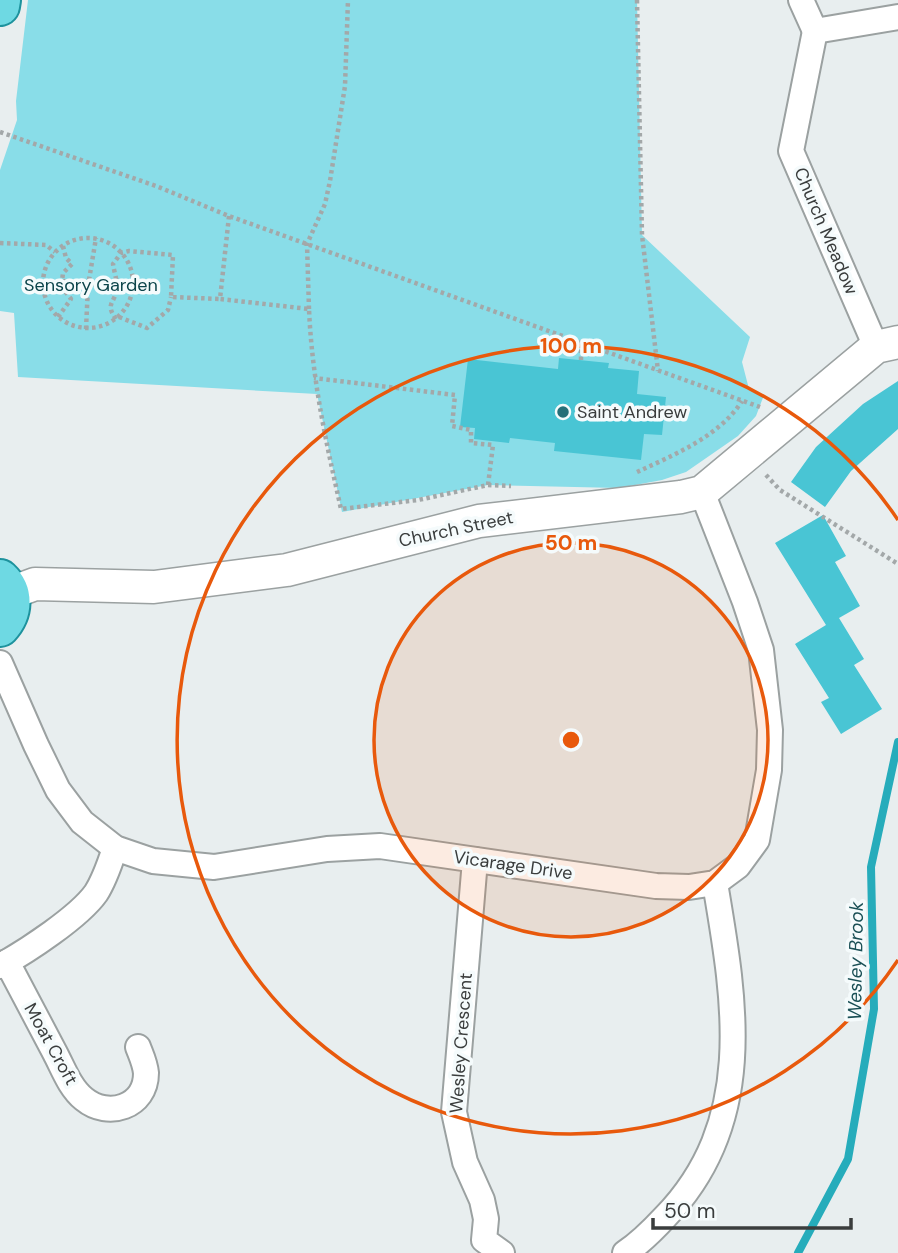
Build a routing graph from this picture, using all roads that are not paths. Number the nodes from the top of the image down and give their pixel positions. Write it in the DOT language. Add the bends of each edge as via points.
graph roads {
  1 [pos="1,0"];
  2 [pos="801,0"];
  3 [pos="0,6"];
  4 [pos="898,18"];
  5 [pos="815,31"];
  6 [pos="887,345"];
  7 [pos="702,492"];
  8 [pos="3,601"];
  9 [pos="0,663"];
  10 [pos="115,848"];
  11 [pos="475,860"];
  12 [pos="715,883"];
  13 [pos="4,964"];
  14 [pos="138,1047"];
  15 [pos="488,1249"];
  16 [pos="625,1253"];
  1 -- 3 [label="main road"];
  2 -- 5 [label="street"];
  4 -- 5 [label="street"];
  5 -- 6 [label="street, Church Meadow" via="791,151"];
  6 -- 7 [label="street, Church Street"];
  7 -- 8 [label="street, Church Street" via="479,521 287,570 154,587 35,584"];
  7 -- 12 [label="street" via="761,650 770,730 769,770 757,840 738,866"];
  9 -- 10 [label="street, Vicarage Drive" via="58,790 82,822"];
  10 -- 11 [label="street, Vicarage Drive" via="153,861 214,866 380,846"];
  10 -- 13 [label="street" via="95,894 71,917"];
  11 -- 12 [label="street, Vicarage Drive" via="656,886"];
  11 -- 15 [label="street, Wesley Crescent" via="454,1112 465,1162 482,1200"];
  12 -- 16 [label="street" via="731,976 734,1025 724,1115 695,1182 645,1238"];
  13 -- 14 [label="street, Moat Croft" via="83,1099 108,1109 135,1101 146,1072"];
}
